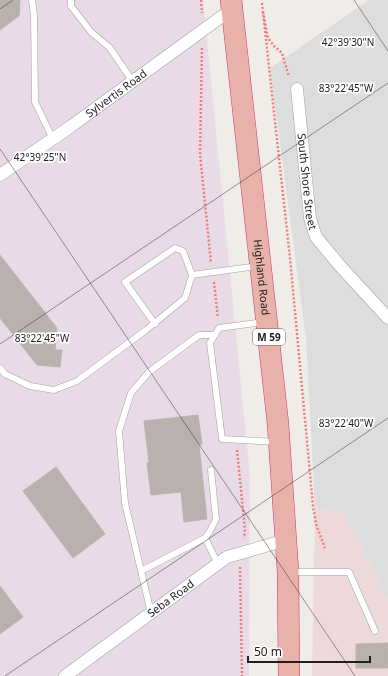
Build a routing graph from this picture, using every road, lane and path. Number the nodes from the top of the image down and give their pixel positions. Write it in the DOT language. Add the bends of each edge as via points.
graph roads {
  1 [pos="32,0"];
  2 [pos="71,0"];
  3 [pos="261,1"];
  4 [pos="232,5"];
  5 [pos="132,82"];
  6 [pos="297,89"];
  7 [pos="53,139"];
  8 [pos="0,176"];
  9 [pos="261,266"];
  10 [pos="192,275"];
  11 [pos="388,318"];
  12 [pos="267,321"];
  13 [pos="155,324"];
  14 [pos="215,335"];
  15 [pos="0,368"];
  16 [pos="279,442"];
  17 [pos="211,470"];
  18 [pos="205,538"];
  19 [pos="286,540"];
  20 [pos="325,548"];
  21 [pos="218,564"];
  22 [pos="141,571"];
  23 [pos="288,572"];
  24 [pos="151,613"];
  25 [pos="375,631"];
  26 [pos="65,676"];
  27 [pos="289,676"];
  1 -- 7 [label="lane" via="35,102"];
  2 -- 5 [label="lane" via="71,6 91,32 110,48"];
  3 -- 6 [label="path" via="268,38 282,53 292,84"];
  3 -- 20 [label="path" via="290,258 313,506 316,524"];
  4 -- 5 [label="street, Sylvertis Road"];
  4 -- 9 [label="highway, Highland Road / M 59"];
  5 -- 7 [label="street, Sylvertis Road"];
  6 -- 11 [label="street, South Shore Street" via="310,218 316,237"];
  7 -- 8 [label="street, Sylvertis Road"];
  9 -- 10 [label="lane"];
  9 -- 12 [label="highway, Highland Road / M 59"];
  10 -- 13 [label="lane" via="185,298"];
  10 -- 13 [label="lane" via="183,251 174,248 125,282"];
  12 -- 14 [label="lane" via="219,328"];
  12 -- 16 [label="highway, Highland Road / M 59"];
  13 -- 15 [label="lane" via="77,381 54,390 30,386 5,374"];
  14 -- 16 [label="lane" via="210,342 222,439"];
  14 -- 22 [label="lane" via="199,335 149,372 132,393 119,431 125,503"];
  16 -- 19 [label="highway, Highland Road / M 59"];
  17 -- 18 [label="lane" via="216,519"];
  18 -- 21 [label="lane"];
  18 -- 22 [label="lane"];
  19 -- 21 [label="street, Seba Road" via="227,558"];
  19 -- 23 [label="highway, Highland Road / M 59"];
  21 -- 24 [label="street, Seba Road"];
  22 -- 24 [label="lane"];
  23 -- 25 [label="lane" via="349,572"];
  23 -- 27 [label="highway, Highland Road / M 59"];
  24 -- 26 [label="street, Seba Road"];
}
